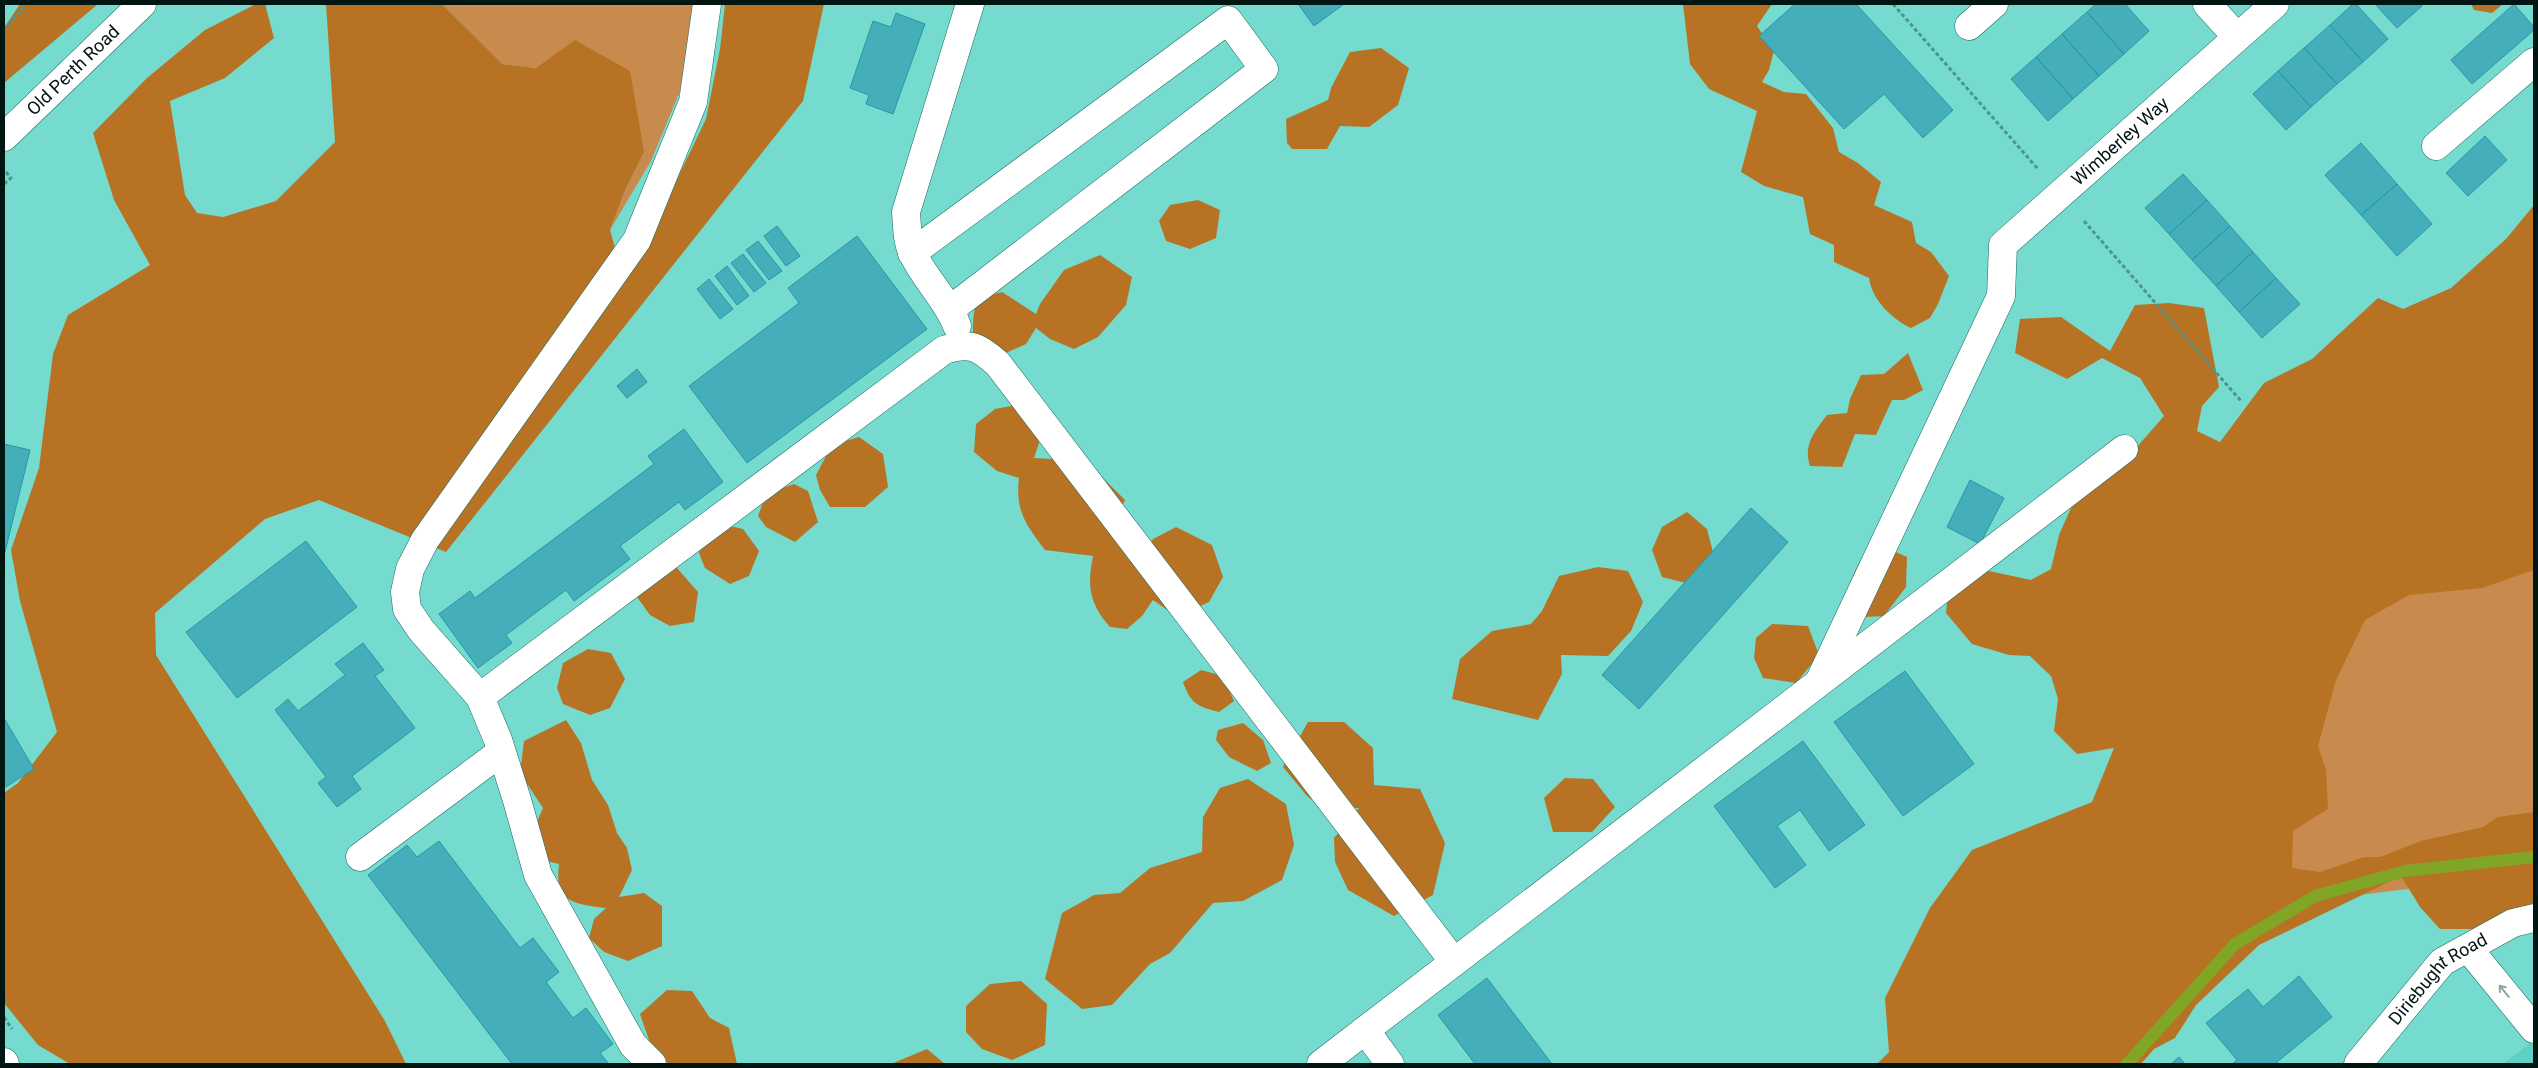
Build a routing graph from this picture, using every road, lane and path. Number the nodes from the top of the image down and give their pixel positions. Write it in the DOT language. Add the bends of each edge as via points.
graph roads {
  1 [pos="28,4"];
  2 [pos="142,4"];
  3 [pos="707,4"];
  4 [pos="970,4"];
  5 [pos="1994,4"];
  6 [pos="2207,4"];
  7 [pos="2275,4"];
  8 [pos="1969,26"];
  9 [pos="4,29"];
  10 [pos="2238,37"];
  11 [pos="2534,62"];
  12 [pos="4,137"];
  13 [pos="2436,146"];
  14 [pos="4,169"];
  15 [pos="4,184"];
  16 [pos="912,253"];
  17 [pos="951,309"];
  18 [pos="962,344"];
  19 [pos="2124,449"];
  20 [pos="1818,684"];
  21 [pos="480,697"];
  22 [pos="501,752"];
  23 [pos="360,857"];
  24 [pos="2534,918"];
  25 [pos="2468,948"];
  26 [pos="1454,962"];
  27 [pos="2534,1029"];
  28 [pos="1365,1030"];
  29 [pos="652,1064"];
  30 [pos="1320,1064"];
  31 [pos="1390,1064"];
  32 [pos="2358,1064"];
  1 -- 9 [label="path"];
  2 -- 12 [label="street, Old Perth Road"];
  3 -- 21 [label="street" via="693,102 637,240 425,540 410,569 405,592 407,609"];
  4 -- 16 [label="street" via="906,212"];
  5 -- 8 [label="street"];
  6 -- 10 [label="street"];
  7 -- 10 [label="street, Wimberley Way"];
  10 -- 20 [label="street, Wimberley Way" via="2003,245 2001,296"];
  11 -- 13 [label="street"];
  14 -- 15 [label="path" via="11,178"];
  16 -- 17 [label="street"];
  16 -- 17 [label="street" via="1228,20 1264,69"];
  17 -- 18 [label="street"];
  18 -- 21 [label="street" via="944,350"];
  18 -- 26 [label="street" via="981,349 998,364"];
  19 -- 20 [label="street"];
  20 -- 26 [label="street"];
  21 -- 22 [label="street"];
  22 -- 23 [label="street"];
  22 -- 29 [label="street" via="538,875 633,1045"];
  24 -- 25 [label="street, Diriebught Road" via="2513,922"];
  27 -- 25 [label="street, one-way"];
  25 -- 32 [label="street, Diriebught Road" via="2442,962"];
  26 -- 28 [label="street"];
  28 -- 30 [label="street"];
  28 -- 31 [label="street"];
}
